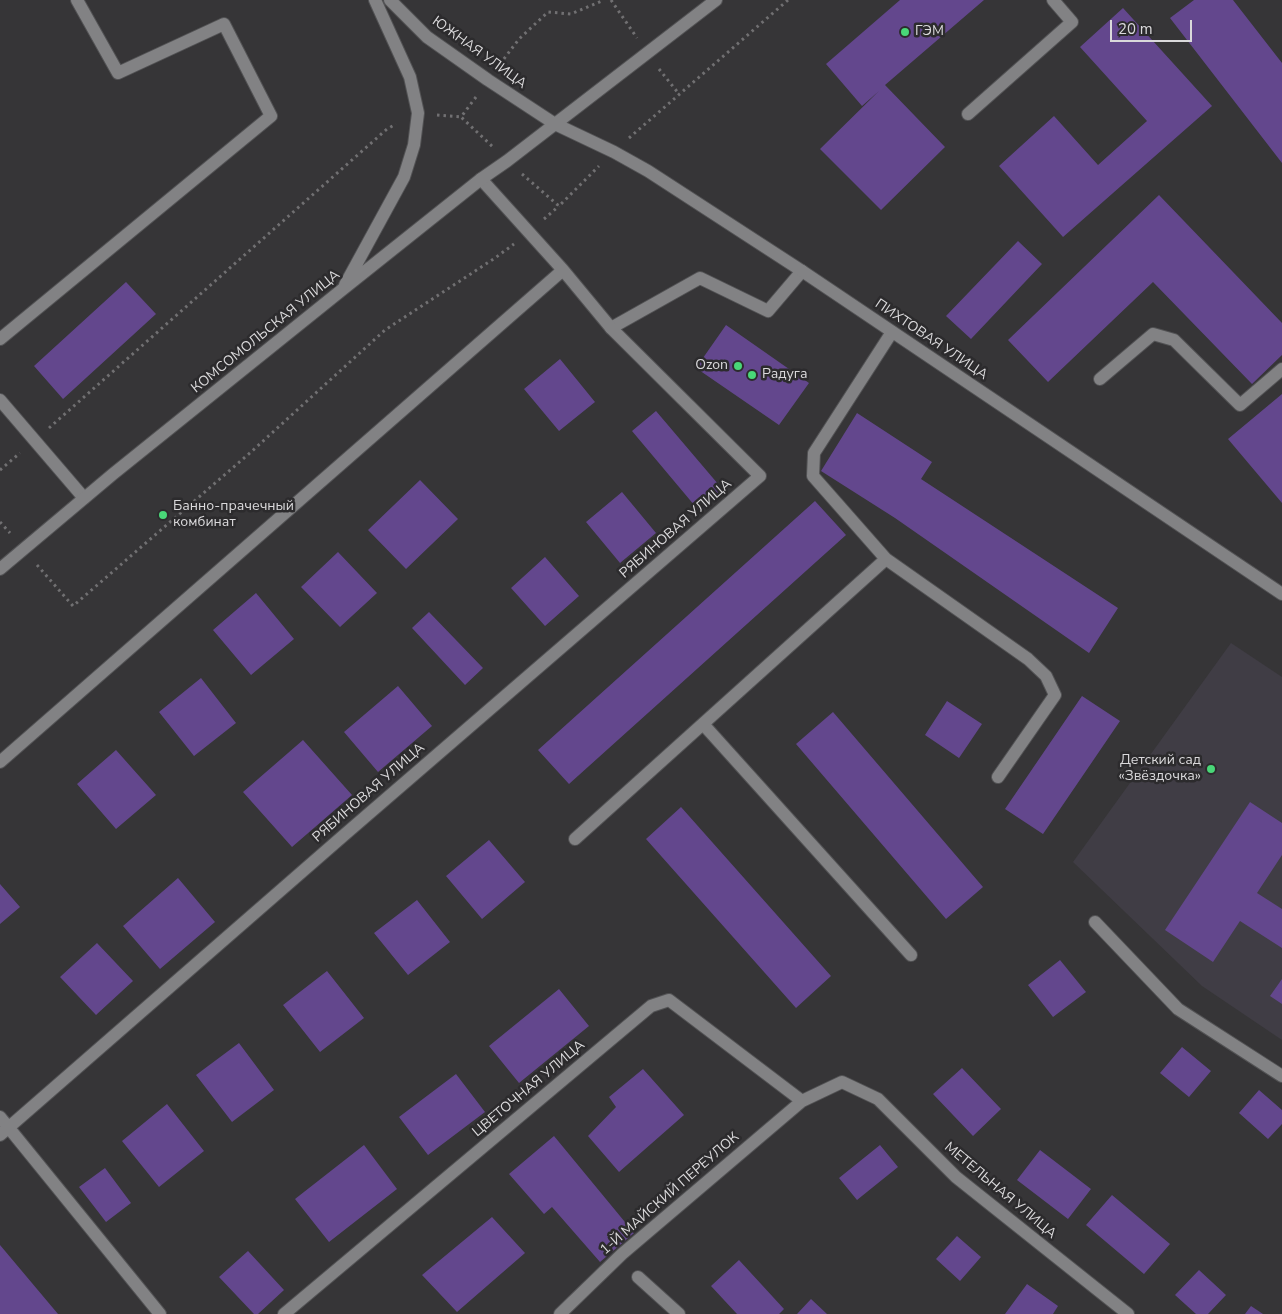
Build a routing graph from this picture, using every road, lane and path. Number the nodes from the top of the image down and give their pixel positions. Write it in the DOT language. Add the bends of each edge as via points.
graph roads {
  1 [pos="77,0"];
  2 [pos="375,0"];
  3 [pos="390,0"];
  4 [pos="716,0"];
  5 [pos="788,0"];
  6 [pos="1053,0"];
  7 [pos="679,94"];
  8 [pos="418,113"];
  9 [pos="968,114"];
  10 [pos="462,117"];
  11 [pos="555,124"];
  12 [pos="481,179"];
  13 [pos="559,206"];
  14 [pos="529,233"];
  15 [pos="563,270"];
  16 [pos="802,271"];
  17 [pos="343,289"];
  18 [pos="611,328"];
  19 [pos="892,332"];
  20 [pos="0,339"];
  21 [pos="1282,369"];
  22 [pos="1100,379"];
  23 [pos="0,400"];
  24 [pos="35,441"];
  25 [pos="0,470"];
  26 [pos="84,498"];
  27 [pos="0,522"];
  28 [pos="23,548"];
  29 [pos="886,559"];
  30 [pos="0,568"];
  31 [pos="1282,594"];
  32 [pos="703,724"];
  33 [pos="0,762"];
  34 [pos="998,777"];
  35 [pos="575,839"];
  36 [pos="1095,922"];
  37 [pos="911,955"];
  38 [pos="1282,1076"];
  39 [pos="802,1101"];
  40 [pos="0,1117"];
  41 [pos="4,1131"];
  42 [pos="638,1277"];
  43 [pos="160,1314"];
  44 [pos="284,1314"];
  45 [pos="560,1314"];
  46 [pos="679,1314"];
  47 [pos="1128,1314"];
  1 -- 20 [label="street" via="118,73 224,24 271,116"];
  2 -- 8 [label="street" via="410,77"];
  3 -- 11 [label="street, ЮЖНАЯ УЛИЦА" via="428,37"];
  4 -- 11 [label="street, КОМСОМОЛЬСКАЯ УЛИЦА"];
  5 -- 7 [label="path"];
  6 -- 9 [label="street" via="1072,22"];
  8 -- 10 [label="path"];
  8 -- 17 [label="street" via="414,145 404,177"];
  8 -- 24 [label="path" via="387,129"];
  11 -- 12 [label="street, КОМСОМОЛЬСКАЯ УЛИЦА"];
  11 -- 16 [label="street, ПИХТОВАЯ УЛИЦА" via="648,171"];
  12 -- 14 [label="street"];
  12 -- 17 [label="street, КОМСОМОЛЬСКАЯ УЛИЦА"];
  13 -- 14 [label="path"];
  14 -- 15 [label="street"];
  14 -- 28 [label="path" via="385,330 251,452 73,606"];
  15 -- 18 [label="street"];
  15 -- 33 [label="street"];
  16 -- 18 [label="street" via="768,311 700,278"];
  16 -- 19 [label="street, ПИХТОВАЯ УЛИЦА"];
  17 -- 26 [label="street, КОМСОМОЛЬСКАЯ УЛИЦА"];
  18 -- 41 [label="street, РЯБИНОВАЯ УЛИЦА" via="760,476"];
  19 -- 29 [label="street" via="814,453 813,476"];
  19 -- 31 [label="street, ПИХТОВАЯ УЛИЦА"];
  21 -- 22 [label="street" via="1240,405 1174,340 1153,334"];
  23 -- 24 [label="street"];
  24 -- 25 [label="path"];
  24 -- 26 [label="street"];
  26 -- 28 [label="street, КОМСОМОЛЬСКАЯ УЛИЦА"];
  27 -- 28 [label="path"];
  28 -- 30 [label="street, КОМСОМОЛЬСКАЯ УЛИЦА"];
  29 -- 32 [label="street"];
  29 -- 34 [label="street" via="1028,659 1046,676 1055,695"];
  32 -- 35 [label="street"];
  32 -- 37 [label="street"];
  36 -- 38 [label="street" via="1178,1009"];
  39 -- 44 [label="street, ЦВЕТОЧНАЯ УЛИЦА" via="669,1000 651,1006"];
  39 -- 45 [label="street, 1-Й МАЙСКИЙ ПЕРЕУЛОК" via="622,1254"];
  39 -- 47 [label="street, МЕТЕЛЬНАЯ УЛИЦА" via="842,1082 878,1099 956,1177"];
  40 -- 41 [label="street"];
  41 -- 43 [label="street"];
  42 -- 46 [label="street"];
}
